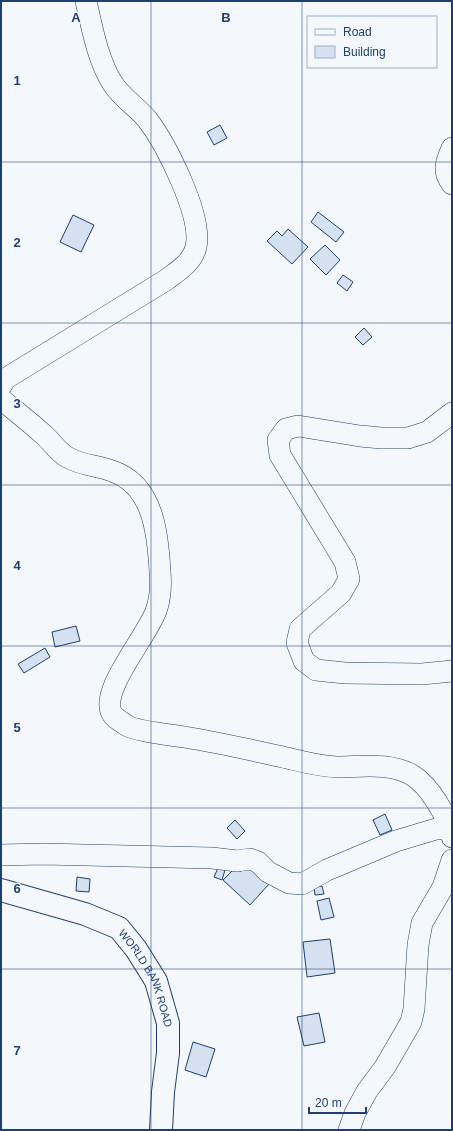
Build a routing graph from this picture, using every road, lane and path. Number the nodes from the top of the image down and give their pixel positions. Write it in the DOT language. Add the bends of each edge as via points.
graph roads {
  1 [pos="86,1"];
  2 [pos="452,148"];
  3 [pos="452,184"];
  4 [pos="1,386"];
  5 [pos="1,399"];
  6 [pos="452,413"];
  7 [pos="452,671"];
  8 [pos="451,831"];
  9 [pos="1,855"];
  10 [pos="452,860"];
  11 [pos="1,890"];
  12 [pos="161,1130"];
  13 [pos="349,1130"];
  1 -- 4 [label="street" via="108,75 161,140 188,196 197,238 196,248 189,262 166,280 5,379"];
  2 -- 3 [label="street" via="444,171"];
  5 -- 8 [label="street" via="64,455 82,465 111,470 134,483 144,495 154,518 160,575 157,608 113,688 110,703 112,714 128,727 314,764 394,768 412,775 422,784 441,808"];
  6 -- 7 [label="street" via="427,432 408,438 360,436 298,426 286,429 278,440 280,455 345,562 349,579 341,593 300,629 297,643 304,660 316,670 345,673 422,674"];
  8 -- 9 [label="street" via="436,829 396,841 327,870 302,884 289,883 250,859 237,861 212,858"];
  10 -- 13 [label="street" via="443,887 422,923 411,1022 385,1067 367,1091"];
  11 -- 12 [label="main road, WORLD BANK ROAD" via="85,914 118,928 136,949 156,981 168,1023"];
}
